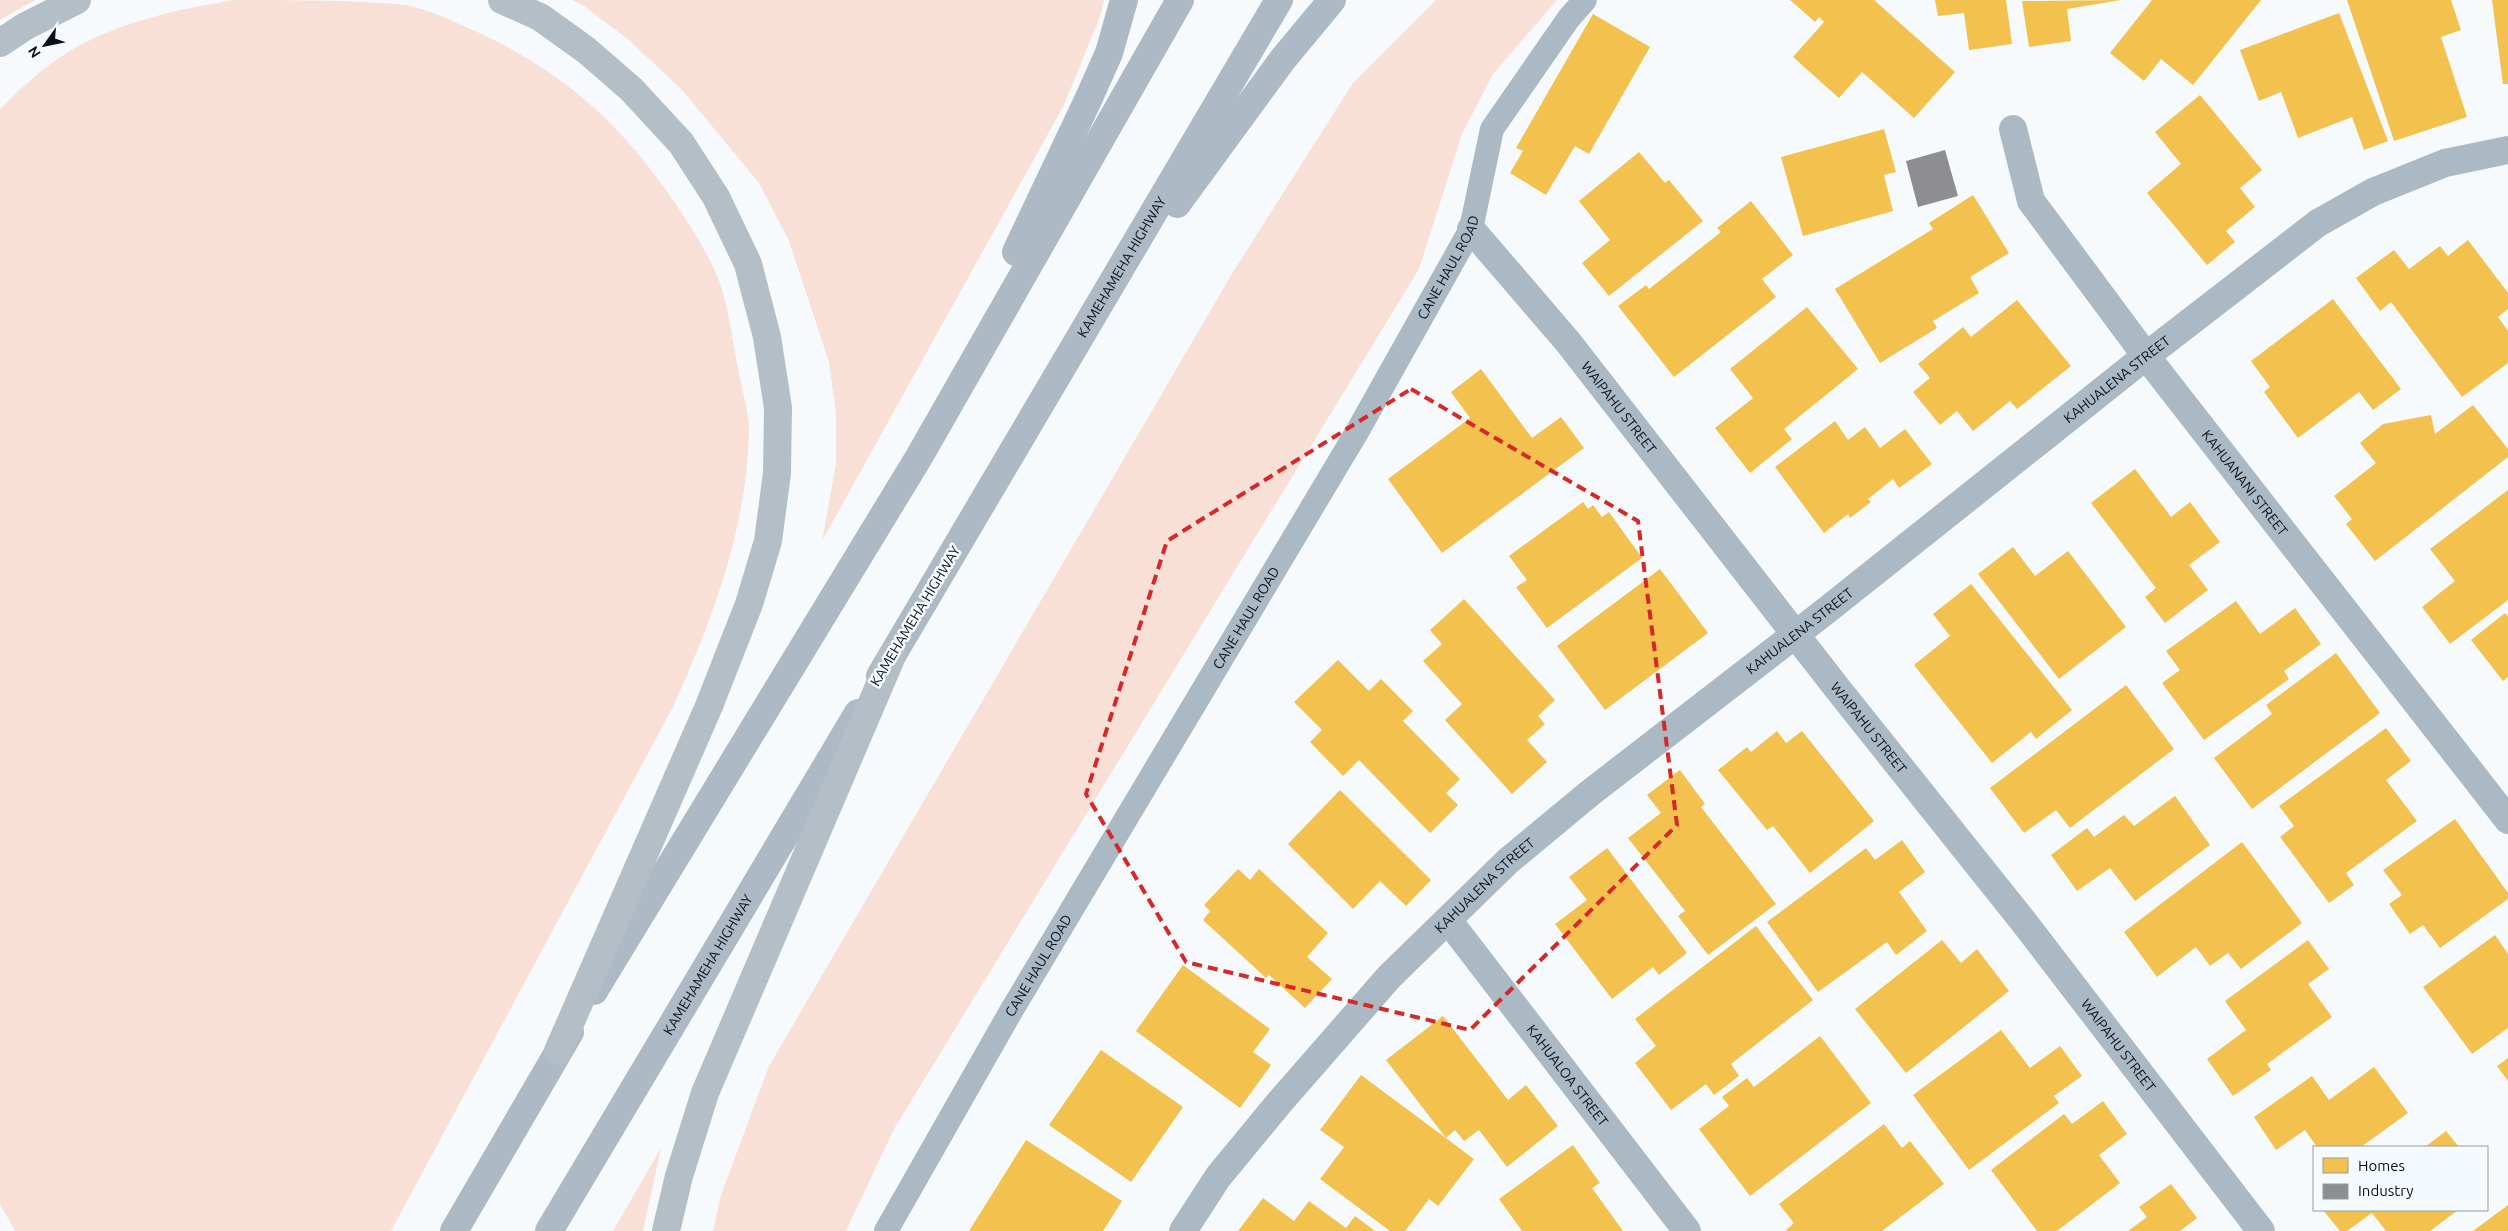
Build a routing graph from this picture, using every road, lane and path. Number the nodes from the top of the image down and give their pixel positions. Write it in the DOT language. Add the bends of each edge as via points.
graph roads {
  1 [pos="77,0"];
  2 [pos="502,0"];
  3 [pos="1124,0"];
  4 [pos="1180,0"];
  5 [pos="1279,0"];
  6 [pos="1332,0"];
  7 [pos="1585,0"];
  8 [pos="0,43"];
  9 [pos="2012,129"];
  10 [pos="2508,150"];
  11 [pos="1471,228"];
  12 [pos="1085,330"];
  13 [pos="2146,356"];
  14 [pos="919,457"];
  15 [pos="1795,634"];
  16 [pos="892,656"];
  17 [pos="2508,820"];
  18 [pos="1448,920"];
  19 [pos="558,1051"];
  20 [pos="454,1231"];
  21 [pos="549,1231"];
  22 [pos="666,1231"];
  23 [pos="886,1231"];
  24 [pos="1183,1231"];
  25 [pos="1688,1231"];
  26 [pos="2261,1231"];
  1 -- 8 [label="highway"];
  2 -- 19 [label="highway" via="540,17 586,50 631,89 681,143 716,197 748,264 767,337 778,408 777,473 768,541 749,604 709,706"];
  3 -- 14 [label="main road" via="1109,53 1088,100"];
  4 -- 14 [label="main road"];
  5 -- 12 [label="main road, KAMEHAMEHA HIGHWAY"];
  6 -- 12 [label="main road" via="1283,59"];
  7 -- 11 [label="lane, CANE HAUL ROAD" via="1492,128"];
  9 -- 13 [label="street, KAHUANANI STREET" via="2031,201"];
  10 -- 13 [label="street, KAHUALENA STREET" via="2445,163 2373,192 2318,223"];
  11 -- 15 [label="street, WAIPAHU STREET" via="1568,342"];
  11 -- 23 [label="lane, CANE HAUL ROAD" via="1357,432 1015,1004"];
  12 -- 16 [label="main road, KAMEHAMEHA HIGHWAY"];
  13 -- 15 [label="street, KAHUALENA STREET"];
  13 -- 17 [label="street, KAHUANANI STREET"];
  14 -- 19 [label="main road"];
  15 -- 18 [label="street, KAHUALENA STREET" via="1590,793 1508,861"];
  15 -- 26 [label="street, WAIPAHU STREET" via="2023,921"];
  16 -- 21 [label="main road, KAMEHAMEHA HIGHWAY"];
  16 -- 22 [label="highway" via="705,1093"];
  18 -- 24 [label="street, KAHUALENA STREET" via="1389,978 1279,1103 1218,1177"];
  18 -- 25 [label="street, KAHUALOA STREET"];
  19 -- 20 [label="main road"];
}
